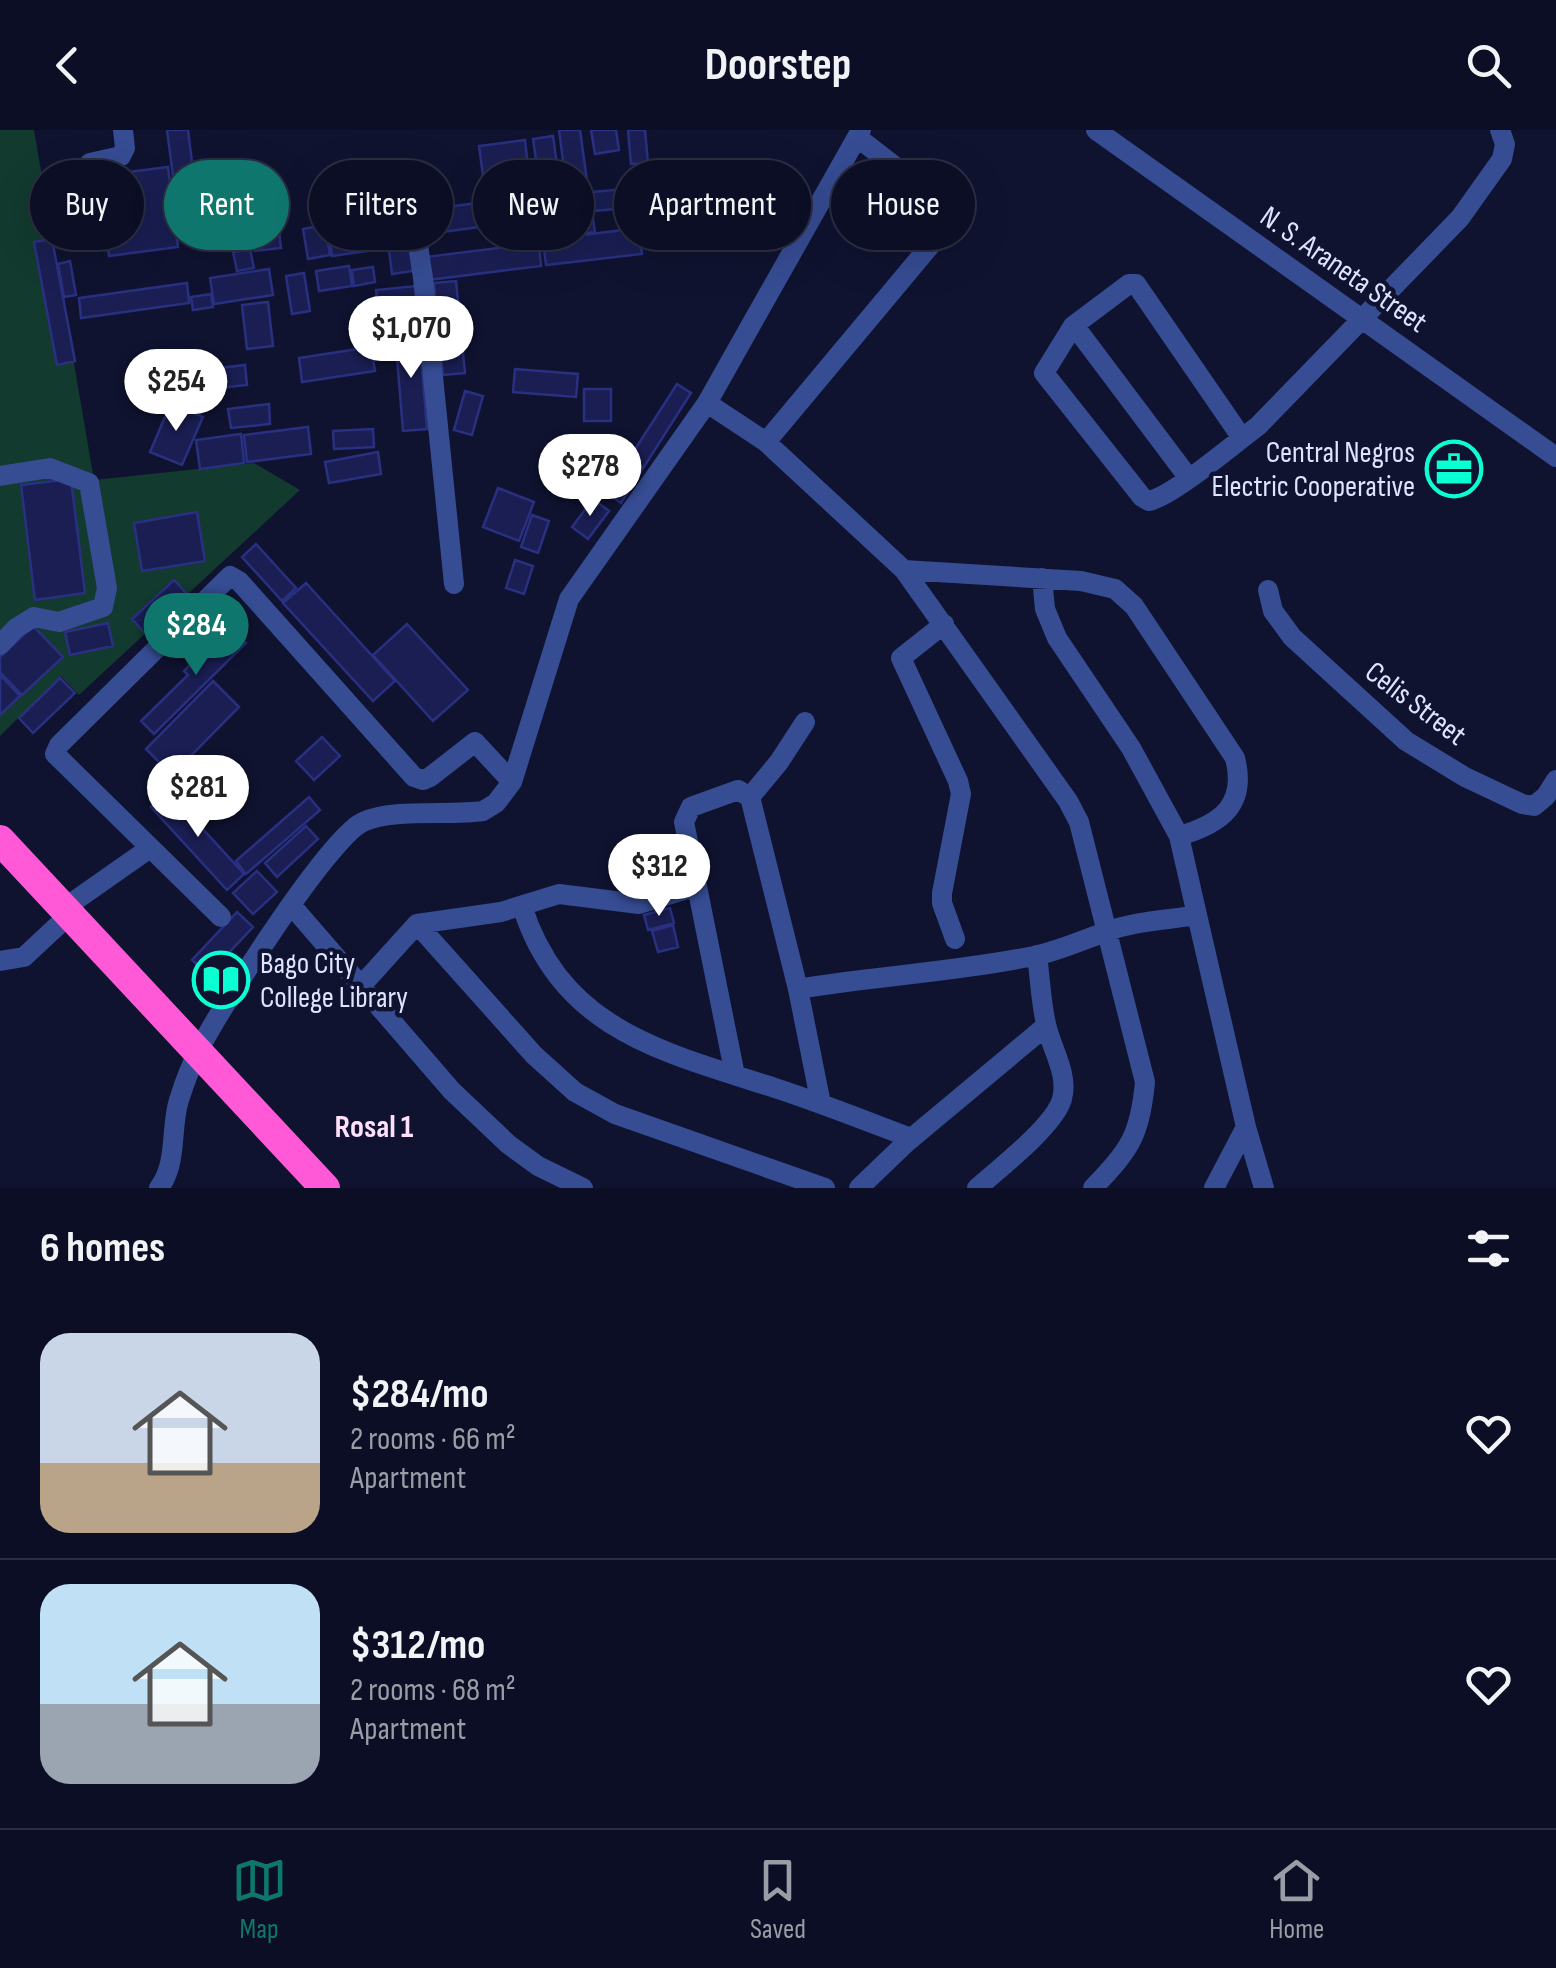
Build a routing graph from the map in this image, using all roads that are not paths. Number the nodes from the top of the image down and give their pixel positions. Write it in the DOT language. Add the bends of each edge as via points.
graph roads {
  1 [pos="122,130"];
  2 [pos="1096,130"];
  3 [pos="1500,130"];
  4 [pos="859,133"];
  5 [pos="103,160"];
  6 [pos="419,250"];
  7 [pos="1362,318"];
  8 [pos="1073,326"];
  9 [pos="708,404"];
  10 [pos="1242,438"];
  11 [pos="766,442"];
  12 [pos="1556,457"];
  13 [pos="0,476"];
  14 [pos="1188,477"];
  15 [pos="904,570"];
  16 [pos="1042,578"];
  17 [pos="454,584"];
  18 [pos="1268,590"];
  19 [pos="944,624"];
  20 [pos="0,645"];
  21 [pos="805,722"];
  22 [pos="1556,780"];
  23 [pos="512,782"];
  24 [pos="750,797"];
  25 [pos="1179,836"];
  26 [pos="0,840"];
  27 [pos="150,848"];
  28 [pos="697,886"];
  29 [pos="292,906"];
  30 [pos="522,906"];
  31 [pos="66,912"];
  32 [pos="1197,915"];
  33 [pos="221,917"];
  34 [pos="417,924"];
  35 [pos="1109,930"];
  36 [pos="955,939"];
  37 [pos="1037,955"];
  38 [pos="0,961"];
  39 [pos="360,987"];
  40 [pos="798,989"];
  41 [pos="1046,1026"];
  42 [pos="198,1051"];
  43 [pos="735,1075"];
  44 [pos="821,1104"];
  45 [pos="1246,1127"];
  46 [pos="911,1138"];
  47 [pos="159,1188"];
  48 [pos="325,1188"];
  49 [pos="583,1188"];
  50 [pos="825,1188"];
  51 [pos="859,1188"];
  52 [pos="978,1188"];
  53 [pos="1093,1188"];
  54 [pos="1214,1188"];
  55 [pos="1264,1188"];
  1 -- 5 [label="street" via="121,156"];
  2 -- 7 [label="street, N. S. Araneta Street"];
  3 -- 7 [label="street" via="1502,159 1460,218"];
  4 -- 9 [label="street"];
  4 -- 11 [label="street" via="951,214"];
  6 -- 17 [label="street"];
  7 -- 10 [label="street"];
  7 -- 12 [label="street, N. S. Araneta Street"];
  8 -- 10 [label="street" via="1136,284"];
  8 -- 14 [label="street"];
  8 -- 14 [label="street" via="1046,366 1047,378 1142,497 1156,500"];
  9 -- 11 [label="street"];
  9 -- 23 [label="street" via="569,599"];
  10 -- 14 [label="street"];
  11 -- 15 [label="street"];
  13 -- 20 [label="street" via="50,468 89,483 108,588 103,607 59,622 34,618"];
  15 -- 16 [label="street"];
  15 -- 19 [label="street"];
  16 -- 25 [label="street" via="1057,638 1131,748"];
  16 -- 25 [label="street" via="1116,589 1235,758 1240,778 1224,814 1208,828"];
  18 -- 22 [label="street, Celis Street" via="1273,611 1292,637 1406,741 1522,804 1534,806"];
  19 -- 35 [label="street" via="1068,801"];
  19 -- 36 [label="street" via="901,658 958,781 942,893"];
  21 -- 24 [label="street"];
  23 -- 27 [label="street" via="475,742 430,776 414,777 230,576 55,754"];
  23 -- 29 [label="street" via="484,811 378,815 357,824"];
  24 -- 28 [label="street" via="738,790 686,813"];
  24 -- 40 [label="street"];
  25 -- 32 [label="street"];
  26 -- 31 [label="highway"];
  27 -- 31 [label="street"];
  27 -- 33 [label="street"];
  28 -- 30 [label="street" via="639,904 558,894"];
  28 -- 43 [label="street"];
  29 -- 39 [label="street"];
  29 -- 42 [label="street"];
  30 -- 34 [label="street"];
  30 -- 43 [label="street" via="553,973 576,999 644,1043"];
  31 -- 38 [label="street" via="24,957"];
  31 -- 42 [label="highway"];
  32 -- 35 [label="street"];
  32 -- 45 [label="street"];
  34 -- 39 [label="street"];
  34 -- 50 [label="street" via="575,1092 615,1114"];
  35 -- 37 [label="street"];
  35 -- 53 [label="street" via="1145,1082 1141,1121 1128,1150"];
  37 -- 40 [label="street"];
  37 -- 41 [label="street"];
  39 -- 49 [label="street" via="508,1144"];
  40 -- 44 [label="street"];
  41 -- 46 [label="street"];
  41 -- 52 [label="street" via="1060,1064 1064,1094 1058,1110"];
  42 -- 47 [label="street" via="178,1102 171,1161"];
  42 -- 48 [label="highway"];
  43 -- 44 [label="street"];
  44 -- 46 [label="street"];
  45 -- 54 [label="street"];
  45 -- 55 [label="street"];
  46 -- 51 [label="street"];
}
